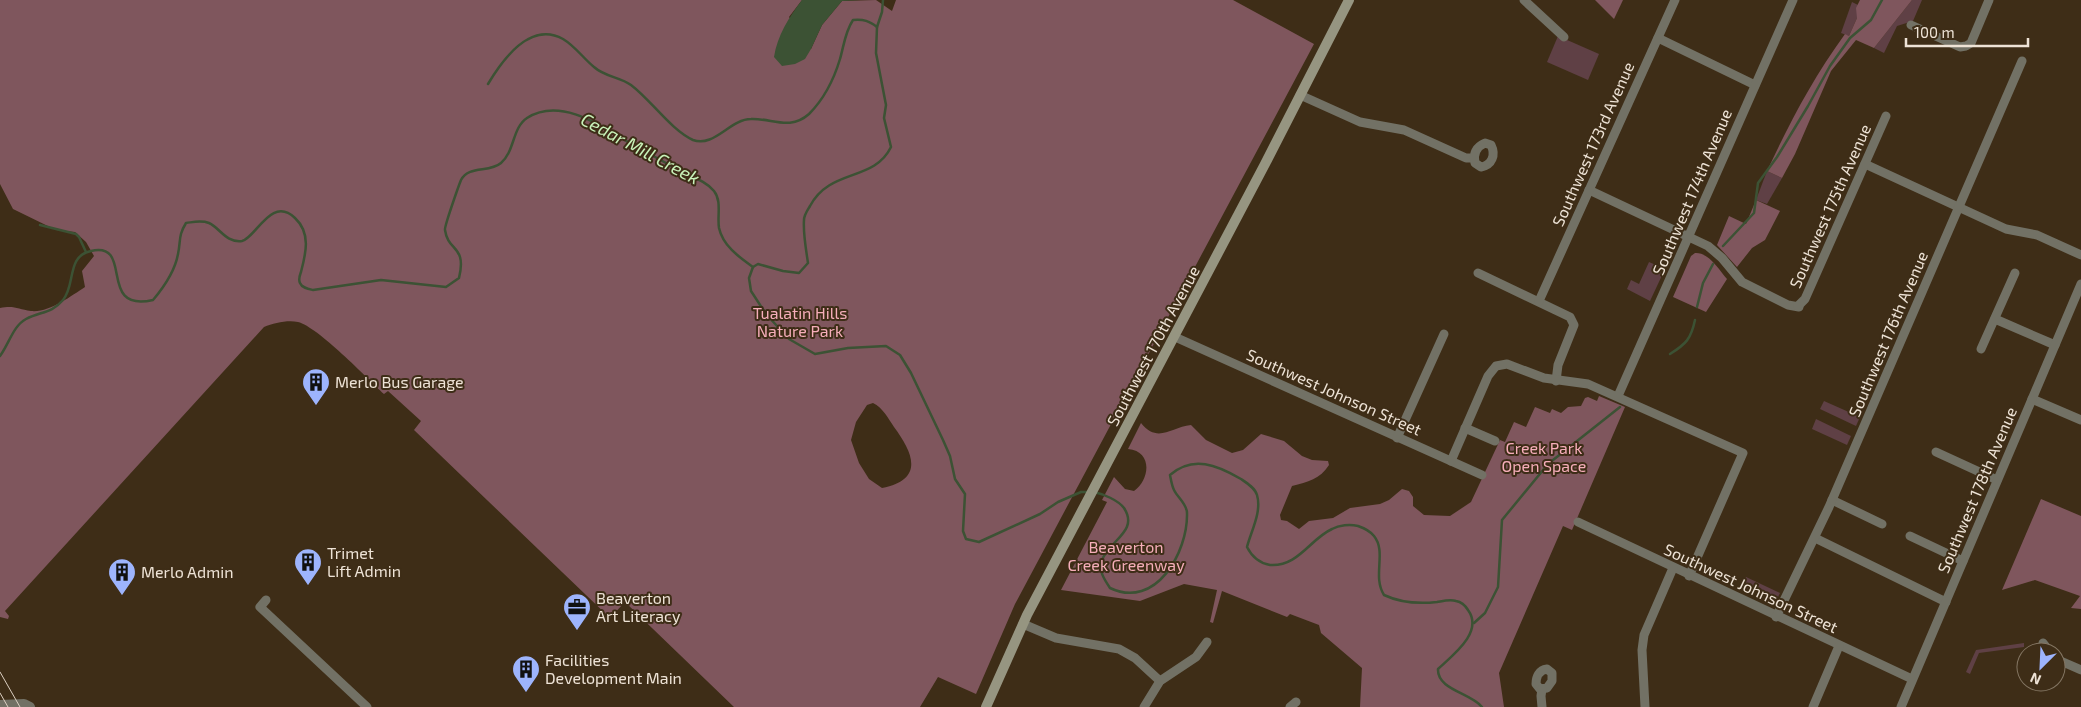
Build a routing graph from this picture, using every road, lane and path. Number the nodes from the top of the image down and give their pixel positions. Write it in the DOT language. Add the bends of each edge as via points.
graph roads {
  1 [pos="1349,0"];
  2 [pos="1524,0"];
  3 [pos="1675,0"];
  4 [pos="1793,0"];
  5 [pos="1989,0"];
  6 [pos="1912,25"];
  7 [pos="1564,37"];
  8 [pos="1658,38"];
  9 [pos="2022,61"];
  10 [pos="1755,85"];
  11 [pos="1300,95"];
  12 [pos="1886,116"];
  13 [pos="1474,158"];
  14 [pos="1865,164"];
  15 [pos="1589,190"];
  16 [pos="1959,208"];
  17 [pos="1690,236"];
  18 [pos="2081,255"];
  19 [pos="1478,273"];
  20 [pos="2015,273"];
  21 [pos="2081,284"];
  22 [pos="1539,301"];
  23 [pos="1995,319"];
  24 [pos="1444,334"];
  25 [pos="1174,336"];
  26 [pos="2055,345"];
  27 [pos="1981,349"];
  28 [pos="1556,381"];
  29 [pos="1618,396"];
  30 [pos="2032,399"];
  31 [pos="2081,420"];
  32 [pos="1465,428"];
  33 [pos="1398,438"];
  34 [pos="1495,441"];
  35 [pos="1936,452"];
  36 [pos="1451,461"];
  37 [pos="1482,475"];
  38 [pos="1997,480"];
  39 [pos="1832,500"];
  40 [pos="1578,522"];
  41 [pos="1882,524"];
  42 [pos="1910,536"];
  43 [pos="1815,538"];
  44 [pos="1963,561"];
  45 [pos="1673,568"];
  46 [pos="1689,576"];
  47 [pos="266,600"];
  48 [pos="1946,602"];
  49 [pos="1776,617"];
  50 [pos="1023,624"];
  51 [pos="1207,642"];
  52 [pos="1839,646"];
  53 [pos="2066,663"];
  54 [pos="2081,670"];
  55 [pos="1912,679"];
  56 [pos="1160,681"];
  57 [pos="1542,689"];
  58 [pos="0,705"];
  59 [pos="30,707"];
  60 [pos="367,707"];
  61 [pos="986,707"];
  62 [pos="1144,707"];
  63 [pos="1542,707"];
  64 [pos="1645,707"];
  65 [pos="1814,707"];
  66 [pos="1900,707"];
  1 -- 11 [label="main road, Southwest 170th Avenue"];
  2 -- 7 [label="street"];
  3 -- 8 [label="street, Southwest 173rd Avenue"];
  4 -- 10 [label="street, Southwest 174th Avenue"];
  5 -- 6 [label="street" via="1971,43 1966,46 1957,46"];
  8 -- 10 [label="street"];
  8 -- 15 [label="street, Southwest 173rd Avenue"];
  9 -- 16 [label="street, Southwest 176th Avenue"];
  10 -- 17 [label="street, Southwest 174th Avenue"];
  11 -- 13 [label="street" via="1360,122 1404,130 1466,158"];
  11 -- 25 [label="main road, Southwest 170th Avenue"];
  12 -- 14 [label="street, Southwest 175th Avenue"];
  14 -- 16 [label="street"];
  14 -- 17 [label="street, Southwest 175th Avenue" via="1805,299 1798,306 1792,307 1742,282 1722,258"];
  15 -- 17 [label="street"];
  15 -- 22 [label="street, Southwest 173rd Avenue"];
  16 -- 18 [label="street" via="2006,229 2037,235"];
  16 -- 39 [label="street, Southwest 176th Avenue"];
  17 -- 29 [label="street, Southwest 174th Avenue"];
  19 -- 22 [label="street"];
  20 -- 23 [label="street"];
  21 -- 26 [label="street, Southwest 178th Avenue"];
  22 -- 28 [label="street" via="1566,314 1573,322 1558,365"];
  23 -- 26 [label="street"];
  23 -- 27 [label="street"];
  24 -- 33 [label="street"];
  25 -- 33 [label="street, Southwest Johnson Street"];
  25 -- 50 [label="main road, Southwest 170th Avenue"];
  26 -- 30 [label="street, Southwest 178th Avenue"];
  28 -- 29 [label="street" via="1588,384"];
  28 -- 32 [label="street" via="1507,364 1496,366 1488,376"];
  29 -- 46 [label="street" via="1743,453"];
  30 -- 31 [label="street"];
  30 -- 38 [label="street, Southwest 178th Avenue"];
  32 -- 34 [label="street"];
  32 -- 36 [label="street"];
  33 -- 36 [label="street, Southwest Johnson Street"];
  35 -- 38 [label="street"];
  36 -- 37 [label="street, Southwest Johnson Street"];
  38 -- 44 [label="street, Southwest 178th Avenue"];
  39 -- 41 [label="street"];
  39 -- 43 [label="street, Southwest 176th Avenue"];
  40 -- 45 [label="street, Southwest Johnson Street"];
  42 -- 44 [label="street"];
  43 -- 48 [label="street"];
  43 -- 49 [label="street, Southwest 176th Avenue"];
  44 -- 48 [label="street, Southwest 178th Avenue"];
  45 -- 46 [label="street, Southwest Johnson Street"];
  45 -- 64 [label="street" via="1644,635"];
  46 -- 49 [label="street, Southwest Johnson Street"];
  47 -- 60 [label="street" via="260,607"];
  48 -- 55 [label="street, Southwest 178th Avenue"];
  49 -- 52 [label="street, Southwest Johnson Street"];
  50 -- 56 [label="street" via="1056,638 1119,649 1135,658"];
  50 -- 61 [label="main road, Southwest 170th Avenue"];
  51 -- 56 [label="street" via="1196,657"];
  52 -- 55 [label="street, Southwest Johnson Street"];
  52 -- 65 [label="street"];
  53 -- 54 [label="street"];
  55 -- 66 [label="street, Southwest 178th Avenue"];
  56 -- 62 [label="street"];
  57 -- 63 [label="street"];
  58 -- 59 [label="street" via="24,704"];
}
